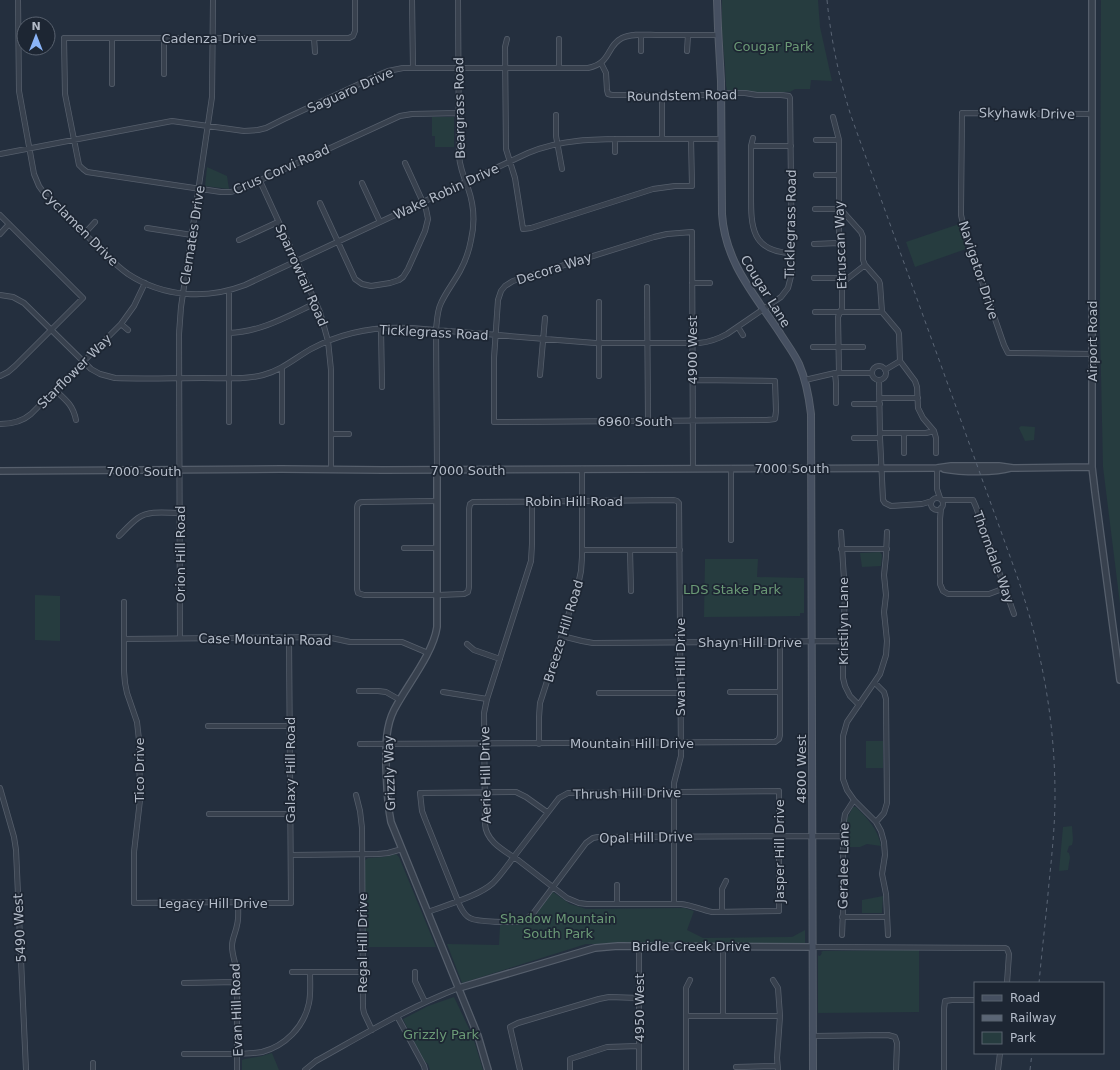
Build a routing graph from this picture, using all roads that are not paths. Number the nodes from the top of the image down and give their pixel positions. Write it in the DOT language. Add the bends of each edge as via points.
graph roads {
  1 [pos="18,0"];
  2 [pos="213,0"];
  3 [pos="355,0"];
  4 [pos="412,0"];
  5 [pos="458,0"];
  6 [pos="717,0"];
  7 [pos="1092,0"];
  8 [pos="641,35"];
  9 [pos="688,35"];
  10 [pos="718,35"];
  11 [pos="64,38"];
  12 [pos="112,38"];
  13 [pos="164,38"];
  14 [pos="213,38"];
  15 [pos="314,38"];
  16 [pos="507,39"];
  17 [pos="559,39"];
  18 [pos="641,51"];
  19 [pos="687,51"];
  20 [pos="314,52"];
  21 [pos="601,63"];
  22 [pos="412,68"];
  23 [pos="459,68"];
  24 [pos="506,68"];
  25 [pos="559,68"];
  26 [pos="164,74"];
  27 [pos="112,84"];
  28 [pos="721,94"];
  29 [pos="662,95"];
  30 [pos="789,96"];
  31 [pos="962,112"];
  32 [pos="459,113"];
  33 [pos="1092,114"];
  34 [pos="556,115"];
  35 [pos="833,117"];
  36 [pos="208,126"];
  37 [pos="753,138"];
  38 [pos="615,139"];
  39 [pos="662,139"];
  40 [pos="691,139"];
  41 [pos="721,139"];
  42 [pos="74,140"];
  43 [pos="816,140"];
  44 [pos="839,140"];
  45 [pos="558,144"];
  46 [pos="751,146"];
  47 [pos="791,146"];
  48 [pos="29,148"];
  49 [pos="615,152"];
  50 [pos="0,154"];
  51 [pos="509,162"];
  52 [pos="405,163"];
  53 [pos="562,169"];
  54 [pos="816,175"];
  55 [pos="839,175"];
  56 [pos="260,180"];
  57 [pos="466,182"];
  58 [pos="362,183"];
  59 [pos="199,188"];
  60 [pos="423,202"];
  61 [pos="320,203"];
  62 [pos="815,209"];
  63 [pos="839,209"];
  64 [pos="0,215"];
  65 [pos="95,222"];
  66 [pos="278,222"];
  67 [pos="380,222"];
  68 [pos="9,224"];
  69 [pos="147,228"];
  70 [pos="692,232"];
  71 [pos="0,234"];
  72 [pos="84,234"];
  73 [pos="192,235"];
  74 [pos="239,240"];
  75 [pos="338,242"];
  76 [pos="839,243"];
  77 [pos="814,244"];
  78 [pos="792,254"];
  79 [pos="297,261"];
  80 [pos="865,265"];
  81 [pos="814,278"];
  82 [pos="842,281"];
  83 [pos="145,283"];
  84 [pos="692,283"];
  85 [pos="710,283"];
  86 [pos="647,287"];
  87 [pos="229,290"];
  88 [pos="183,294"];
  89 [pos="0,295"];
  90 [pos="599,302"];
  91 [pos="316,303"];
  92 [pos="764,309"];
  93 [pos="814,312"];
  94 [pos="840,312"];
  95 [pos="882,312"];
  96 [pos="545,318"];
  97 [pos="121,324"];
  98 [pos="738,327"];
  99 [pos="381,328"];
  100 [pos="52,330"];
  101 [pos="128,330"];
  102 [pos="436,330"];
  103 [pos="229,333"];
  104 [pos="495,335"];
  105 [pos="743,335"];
  106 [pos="544,339"];
  107 [pos="328,341"];
  108 [pos="692,343"];
  109 [pos="599,344"];
  110 [pos="647,344"];
  111 [pos="813,347"];
  112 [pos="838,347"];
  113 [pos="863,347"];
  114 [pos="1092,354"];
  115 [pos="900,361"];
  116 [pos="83,362"];
  117 [pos="282,368"];
  118 [pos="885,370"];
  119 [pos="837,373"];
  120 [pos="872,373"];
  121 [pos="540,375"];
  122 [pos="0,376"];
  123 [pos="599,376"];
  124 [pos="178,378"];
  125 [pos="229,378"];
  126 [pos="692,380"];
  127 [pos="805,380"];
  128 [pos="880,380"];
  129 [pos="382,387"];
  130 [pos="55,390"];
  131 [pos="918,398"];
  132 [pos="880,401"];
  133 [pos="836,403"];
  134 [pos="854,404"];
  135 [pos="76,420"];
  136 [pos="648,421"];
  137 [pos="693,421"];
  138 [pos="230,422"];
  139 [pos="282,422"];
  140 [pos="494,422"];
  141 [pos="0,424"];
  142 [pos="934,431"];
  143 [pos="904,433"];
  144 [pos="331,434"];
  145 [pos="350,434"];
  146 [pos="880,436"];
  147 [pos="854,438"];
  148 [pos="904,453"];
  149 [pos="936,453"];
  150 [pos="1092,467"];
  151 [pos="693,468"];
  152 [pos="731,468"];
  153 [pos="812,468"];
  154 [pos="881,468"];
  155 [pos="937,468"];
  156 [pos="331,469"];
  157 [pos="582,469"];
  158 [pos="437,470"];
  159 [pos="179,471"];
  160 [pos="0,472"];
  161 [pos="937,489"];
  162 [pos="933,499"];
  163 [pos="437,501"];
  164 [pos="532,501"];
  165 [pos="582,501"];
  166 [pos="678,502"];
  167 [pos="941,502"];
  168 [pos="922,504"];
  169 [pos="934,508"];
  170 [pos="180,513"];
  171 [pos="940,519"];
  172 [pos="841,532"];
  173 [pos="887,532"];
  174 [pos="119,536"];
  175 [pos="731,540"];
  176 [pos="404,548"];
  177 [pos="437,548"];
  178 [pos="841,549"];
  179 [pos="887,549"];
  180 [pos="582,550"];
  181 [pos="630,550"];
  182 [pos="680,550"];
  183 [pos="1005,588"];
  184 [pos="631,591"];
  185 [pos="438,594"];
  186 [pos="124,602"];
  187 [pos="1014,614"];
  188 [pos="562,636"];
  189 [pos="180,638"];
  190 [pos="289,638"];
  191 [pos="124,639"];
  192 [pos="812,641"];
  193 [pos="843,641"];
  194 [pos="680,642"];
  195 [pos="780,642"];
  196 [pos="467,644"];
  197 [pos="428,653"];
  198 [pos="500,659"];
  199 [pos="1120,680"];
  200 [pos="875,683"];
  201 [pos="359,691"];
  202 [pos="443,692"];
  203 [pos="730,692"];
  204 [pos="780,692"];
  205 [pos="599,693"];
  206 [pos="680,693"];
  207 [pos="487,699"];
  208 [pos="400,700"];
  209 [pos="859,705"];
  210 [pos="208,726"];
  211 [pos="290,726"];
  212 [pos="681,743"];
  213 [pos="360,744"];
  214 [pos="386,744"];
  215 [pos="485,744"];
  216 [pos="539,744"];
  217 [pos="0,788"];
  218 [pos="779,791"];
  219 [pos="673,792"];
  220 [pos="485,793"];
  221 [pos="356,795"];
  222 [pos="854,800"];
  223 [pos="547,812"];
  224 [pos="209,814"];
  225 [pos="291,814"];
  226 [pos="876,822"];
  227 [pos="779,836"];
  228 [pos="812,836"];
  229 [pos="843,836"];
  230 [pos="674,837"];
  231 [pos="402,849"];
  232 [pos="362,854"];
  233 [pos="291,855"];
  234 [pos="514,857"];
  235 [pos="726,881"];
  236 [pos="617,885"];
  237 [pos="553,887"];
  238 [pos="458,900"];
  239 [pos="134,903"];
  240 [pos="238,903"];
  241 [pos="291,903"];
  242 [pos="617,904"];
  243 [pos="674,904"];
  244 [pos="428,912"];
  245 [pos="722,912"];
  246 [pos="779,912"];
  247 [pos="842,917"];
  248 [pos="888,917"];
  249 [pos="842,935"];
  250 [pos="888,935"];
  251 [pos="639,946"];
  252 [pos="723,946"];
  253 [pos="812,946"];
  254 [pos="292,972"];
  255 [pos="310,972"];
  256 [pos="363,972"];
  257 [pos="415,972"];
  258 [pos="690,980"];
  259 [pos="773,980"];
  260 [pos="237,982"];
  261 [pos="1007,982"];
  262 [pos="184,983"];
  263 [pos="459,988"];
  264 [pos="639,998"];
  265 [pos="974,1000"];
  266 [pos="425,1002"];
  267 [pos="397,1016"];
  268 [pos="686,1016"];
  269 [pos="723,1016"];
  270 [pos="780,1016"];
  271 [pos="372,1030"];
  272 [pos="813,1036"];
  273 [pos="639,1046"];
  274 [pos="184,1054"];
  275 [pos="237,1054"];
  276 [pos="1000,1054"];
  277 [pos="93,1062"];
  278 [pos="736,1067"];
  279 [pos="777,1068"];
  280 [pos="26,1070"];
  281 [pos="93,1070"];
  282 [pos="237,1070"];
  283 [pos="305,1070"];
  284 [pos="425,1070"];
  285 [pos="488,1070"];
  286 [pos="520,1070"];
  287 [pos="570,1070"];
  288 [pos="639,1070"];
  289 [pos="686,1070"];
  290 [pos="813,1070"];
  291 [pos="896,1070"];
  292 [pos="944,1070"];
  293 [pos="998,1070"];
  1 -- 48 [label="street, Cyclamen Drive" via="18,84"];
  2 -- 14 [label="street, Clernates Drive"];
  3 -- 15 [label="street, Cadenza Drive" via="353,36"];
  4 -- 22 [label="street"];
  5 -- 23 [label="street, Beargrass Road"];
  6 -- 10 [label="main road, Cougar Lane"];
  7 -- 33 [label="street, Airport Road"];
  8 -- 9 [label="street"];
  8 -- 18 [label="street"];
  8 -- 21 [label="street" via="621,39"];
  9 -- 10 [label="street"];
  9 -- 19 [label="street"];
  10 -- 28 [label="main road, Cougar Lane"];
  11 -- 12 [label="street, Cadenza Drive"];
  11 -- 42 [label="street, Crus Corvi Road" via="65,94"];
  12 -- 13 [label="street, Cadenza Drive"];
  12 -- 27 [label="street"];
  13 -- 14 [label="street, Cadenza Drive"];
  13 -- 26 [label="street"];
  14 -- 15 [label="street, Cadenza Drive"];
  14 -- 36 [label="street, Clernates Drive" via="213,87"];
  15 -- 20 [label="street"];
  16 -- 24 [label="street"];
  17 -- 25 [label="street"];
  21 -- 25 [label="street, Saguaro Drive" via="588,68"];
  21 -- 29 [label="street, Roundstem Road" via="606,73 608,94"];
  22 -- 23 [label="street, Saguaro Drive"];
  22 -- 36 [label="street, Saguaro Drive" via="388,71 266,128 250,131"];
  23 -- 24 [label="street, Saguaro Drive"];
  23 -- 32 [label="street, Beargrass Road"];
  24 -- 25 [label="street, Saguaro Drive"];
  24 -- 51 [label="street" via="506,144"];
  28 -- 29 [label="street, Roundstem Road"];
  28 -- 30 [label="street, Roundstem Road"];
  28 -- 41 [label="main road, Cougar Lane"];
  29 -- 39 [label="street"];
  30 -- 47 [label="street, Ticklegrass Road"];
  31 -- 33 [label="street, Skyhawk Drive"];
  31 -- 114 [label="street, Navigator Drive" via="961,215 971,251 1008,353"];
  32 -- 56 [label="street, Crus Corvi Road" via="400,116"];
  32 -- 57 [label="street, Beargrass Road" via="459,161"];
  33 -- 114 [label="street, Airport Road"];
  34 -- 45 [label="street"];
  35 -- 44 [label="street, Etruscan Way"];
  36 -- 42 [label="street, Saguaro Drive" via="178,121 164,122"];
  36 -- 59 [label="street, Clernates Drive"];
  37 -- 46 [label="street"];
  38 -- 39 [label="street, Wake Robin Drive"];
  38 -- 45 [label="street, Wake Robin Drive" via="580,140"];
  38 -- 49 [label="street"];
  39 -- 40 [label="street, Wake Robin Drive"];
  40 -- 41 [label="street, Wake Robin Drive"];
  40 -- 51 [label="street" via="692,186 653,189 531,228 523,229"];
  41 -- 92 [label="main road, Cougar Lane" via="722,214 726,240 736,266"];
  42 -- 48 [label="street, Saguaro Drive"];
  42 -- 59 [label="street, Crus Corvi Road" via="79,165 85,171"];
  43 -- 44 [label="street"];
  44 -- 55 [label="street, Etruscan Way"];
  45 -- 51 [label="street, Wake Robin Drive" via="535,150"];
  45 -- 53 [label="street"];
  46 -- 47 [label="street"];
  46 -- 78 [label="street" via="752,225 756,236 765,249"];
  47 -- 78 [label="street, Ticklegrass Road"];
  48 -- 50 [label="street, Saguaro Drive"];
  48 -- 72 [label="street, Cyclamen Drive" via="39,186"];
  51 -- 57 [label="street, Wake Robin Drive"];
  52 -- 60 [label="street"];
  54 -- 55 [label="street"];
  55 -- 63 [label="street, Etruscan Way"];
  56 -- 59 [label="street, Crus Corvi Road" via="231,192"];
  56 -- 66 [label="street, Sparrowtail Road"];
  57 -- 60 [label="street, Wake Robin Drive"];
  57 -- 102 [label="street, Beargrass Road" via="473,212 471,240 463,266 441,302"];
  58 -- 67 [label="street"];
  59 -- 73 [label="street, Clernates Drive"];
  60 -- 67 [label="street, Wake Robin Drive"];
  60 -- 75 [label="street" via="427,215 426,228 406,273 396,282 368,286 358,281"];
  61 -- 75 [label="street"];
  62 -- 63 [label="street"];
  63 -- 76 [label="street, Etruscan Way"];
  63 -- 80 [label="street" via="862,234"];
  64 -- 68 [label="street"];
  65 -- 72 [label="street"];
  66 -- 74 [label="street"];
  66 -- 79 [label="street, Sparrowtail Road"];
  67 -- 75 [label="street, Wake Robin Drive"];
  68 -- 71 [label="street"];
  68 -- 100 [label="street" via="83,298"];
  69 -- 73 [label="street"];
  70 -- 84 [label="street, 4900 West"];
  70 -- 104 [label="street, Decora Way" via="647,239 509,283 499,296"];
  72 -- 83 [label="street, Cyclamen Drive" via="116,264"];
  73 -- 88 [label="street, Clernates Drive"];
  75 -- 79 [label="street, Wake Robin Drive"];
  76 -- 77 [label="street"];
  76 -- 82 [label="street, Etruscan Way" via="842,250"];
  78 -- 92 [label="street, Ticklegrass Road" via="788,288 781,297"];
  79 -- 87 [label="street, Wake Robin Drive"];
  79 -- 91 [label="street, Sparrowtail Road"];
  80 -- 82 [label="street"];
  80 -- 95 [label="street" via="879,281"];
  81 -- 82 [label="street"];
  82 -- 94 [label="street, Etruscan Way"];
  83 -- 88 [label="street, Cyclamen Drive"];
  83 -- 97 [label="street, Starflower Way" via="134,306"];
  84 -- 85 [label="street"];
  84 -- 108 [label="street, 4900 West"];
  86 -- 110 [label="street"];
  87 -- 88 [label="street, Wake Robin Drive"];
  87 -- 103 [label="street"];
  88 -- 124 [label="street, Clernates Drive" via="178,334"];
  89 -- 100 [label="street, Ticklegrass Road" via="24,303"];
  90 -- 109 [label="street"];
  91 -- 103 [label="street" via="266,326"];
  91 -- 107 [label="street, Sparrowtail Road"];
  92 -- 98 [label="street, Ticklegrass Road"];
  92 -- 127 [label="main road, Cougar Lane" via="800,365"];
  93 -- 94 [label="street"];
  94 -- 95 [label="street"];
  94 -- 112 [label="street, Etruscan Way"];
  95 -- 115 [label="street" via="898,331"];
  96 -- 106 [label="street"];
  97 -- 101 [label="street, Starflower Way"];
  97 -- 116 [label="street, Starflower Way"];
  98 -- 105 [label="street"];
  98 -- 108 [label="street, Ticklegrass Road" via="714,340"];
  99 -- 102 [label="street, Ticklegrass Road"];
  99 -- 107 [label="street, Ticklegrass Road" via="352,333"];
  99 -- 129 [label="street"];
  100 -- 116 [label="street, Ticklegrass Road"];
  100 -- 122 [label="street" via="15,366"];
  102 -- 104 [label="street, Ticklegrass Road"];
  102 -- 158 [label="street, Beargrass Road"];
  103 -- 125 [label="street"];
  104 -- 106 [label="street, Ticklegrass Road"];
  104 -- 140 [label="street, Decora Way"];
  106 -- 109 [label="street, Ticklegrass Road"];
  106 -- 121 [label="street"];
  107 -- 117 [label="street, Ticklegrass Road"];
  107 -- 144 [label="street, Sparrowtail Road" via="331,370"];
  108 -- 110 [label="street, Ticklegrass Road"];
  108 -- 126 [label="street, 4900 West"];
  109 -- 110 [label="street, Ticklegrass Road"];
  109 -- 123 [label="street"];
  110 -- 136 [label="street"];
  111 -- 112 [label="street"];
  112 -- 113 [label="street"];
  112 -- 119 [label="street, Etruscan Way"];
  114 -- 150 [label="street, Airport Road"];
  115 -- 118 [label="street"];
  115 -- 131 [label="street" via="915,380"];
  116 -- 124 [label="street, Ticklegrass Road" via="95,372 110,378"];
  116 -- 130 [label="street, Starflower Way"];
  117 -- 125 [label="street, Ticklegrass Road" via="255,377"];
  117 -- 139 [label="street"];
  118 -- 120 [label="street" via="877,367"];
  118 -- 128 [label="street" via="886,376"];
  119 -- 120 [label="street"];
  119 -- 127 [label="street"];
  119 -- 133 [label="street, Etruscan Way"];
  120 -- 128 [label="street" via="874,378"];
  124 -- 125 [label="street, Ticklegrass Road"];
  124 -- 159 [label="street, Clernates Drive"];
  125 -- 138 [label="street"];
  126 -- 137 [label="street, 4900 West"];
  126 -- 137 [label="street, 6960 South" via="775,381 776,411 775,419 767,420"];
  127 -- 153 [label="main road, Cougar Lane" via="811,414"];
  128 -- 132 [label="street"];
  130 -- 135 [label="street" via="70,405"];
  130 -- 141 [label="street, Starflower Way" via="27,420"];
  131 -- 132 [label="street"];
  131 -- 142 [label="street" via="920,413"];
  132 -- 134 [label="street"];
  132 -- 146 [label="street"];
  136 -- 137 [label="street, 6960 South"];
  136 -- 140 [label="street, 6960 South"];
  137 -- 151 [label="street, 4900 West"];
  142 -- 143 [label="street"];
  142 -- 149 [label="street"];
  143 -- 146 [label="street"];
  143 -- 148 [label="street"];
  144 -- 145 [label="street"];
  144 -- 156 [label="street, Sparrowtail Road"];
  146 -- 147 [label="street"];
  146 -- 154 [label="street"];
  150 -- 155 [label="street, 7000 South"];
  150 -- 199 [label="street, Airport Road"];
  151 -- 152 [label="street, 7000 South"];
  151 -- 157 [label="street, 7000 South"];
  152 -- 153 [label="street, 7000 South"];
  152 -- 175 [label="street"];
  153 -- 154 [label="street, 7000 South"];
  153 -- 192 [label="main road, 4800 West"];
  154 -- 155 [label="street, 7000 South"];
  154 -- 168 [label="street" via="882,498 885,503 892,506"];
  155 -- 161 [label="street"];
  156 -- 158 [label="street, 7000 South"];
  156 -- 159 [label="street, 7000 South"];
  157 -- 158 [label="street, 7000 South"];
  157 -- 165 [label="street, Breeze Hill Road"];
  158 -- 163 [label="street, Grizzly Way"];
  159 -- 160 [label="street, 7000 South"];
  159 -- 170 [label="street, Orion Hill Road"];
  161 -- 162 [label="street"];
  161 -- 167 [label="street"];
  162 -- 167 [label="street"];
  162 -- 168 [label="street"];
  162 -- 169 [label="street" via="931,504"];
  163 -- 177 [label="street, Grizzly Way"];
  163 -- 185 [label="street" via="358,504 357,589 358,593 364,595"];
  164 -- 165 [label="street, Robin Hill Road"];
  164 -- 185 [label="street, Robin Hill Road" via="471,503 468,591 464,594"];
  164 -- 198 [label="street, Aerie Hill Drive" via="531,561"];
  165 -- 166 [label="street, Robin Hill Road"];
  165 -- 180 [label="street, Breeze Hill Road"];
  166 -- 182 [label="street, Swan Hill Drive"];
  167 -- 169 [label="street"];
  167 -- 171 [label="street"];
  167 -- 183 [label="street, Thorndale Way" via="973,500"];
  168 -- 169 [label="street"];
  169 -- 171 [label="street"];
  170 -- 174 [label="street" via="143,515"];
  170 -- 189 [label="street, Orion Hill Road"];
  171 -- 183 [label="street" via="940,584 943,591 948,594 989,594"];
  172 -- 178 [label="street, Kristilyn Lane"];
  173 -- 179 [label="street"];
  176 -- 177 [label="street"];
  177 -- 185 [label="street, Grizzly Way"];
  178 -- 179 [label="street"];
  178 -- 193 [label="street, Kristilyn Lane" via="845,595"];
  179 -- 200 [label="street" via="884,575 886,655"];
  180 -- 181 [label="street"];
  180 -- 188 [label="street, Breeze Hill Road" via="578,585"];
  181 -- 182 [label="street"];
  181 -- 184 [label="street"];
  182 -- 194 [label="street, Swan Hill Drive"];
  183 -- 187 [label="street, Thorndale Way"];
  185 -- 197 [label="street, Grizzly Way" via="436,633"];
  186 -- 191 [label="street, Tico Drive"];
  188 -- 194 [label="street, Shayn Hill Drive" via="588,643"];
  188 -- 216 [label="street, Breeze Hill Road" via="540,703"];
  189 -- 190 [label="street, Case Mountain Road"];
  189 -- 191 [label="street, Case Mountain Road"];
  190 -- 197 [label="street, Case Mountain Road" via="327,637 350,642 402,642"];
  190 -- 211 [label="street, Galaxy Hill Road"];
  191 -- 239 [label="street, Tico Drive" via="125,683 137,722 139,740 140,800 134,852"];
  192 -- 193 [label="street, Shayn Hill Drive"];
  192 -- 195 [label="street, Shayn Hill Drive"];
  192 -- 228 [label="main road, 4800 West"];
  193 -- 209 [label="street, Kristilyn Lane" via="842,671 845,686"];
  194 -- 195 [label="street, Shayn Hill Drive"];
  194 -- 206 [label="street, Swan Hill Drive"];
  195 -- 204 [label="street, Mountain Hill Drive"];
  196 -- 198 [label="street" via="474,650"];
  197 -- 208 [label="street, Grizzly Way"];
  198 -- 207 [label="street, Aerie Hill Drive"];
  200 -- 209 [label="street"];
  200 -- 226 [label="street" via="884,692 886,699 887,803 884,813"];
  201 -- 208 [label="street" via="386,692"];
  202 -- 207 [label="street"];
  203 -- 204 [label="street"];
  204 -- 212 [label="street, Mountain Hill Drive" via="780,735 776,741"];
  205 -- 206 [label="street"];
  206 -- 212 [label="street, Swan Hill Drive"];
  207 -- 215 [label="street, Aerie Hill Drive" via="484,713"];
  208 -- 214 [label="street, Grizzly Way" via="391,716"];
  209 -- 222 [label="street" via="843,736 843,779"];
  210 -- 211 [label="street"];
  211 -- 225 [label="street, Galaxy Hill Road"];
  212 -- 216 [label="street, Mountain Hill Drive"];
  212 -- 219 [label="street, Swan Hill Drive" via="681,759 674,776"];
  213 -- 214 [label="street, Mountain Hill Drive"];
  214 -- 215 [label="street, Mountain Hill Drive"];
  214 -- 231 [label="street, Grizzly Way" via="388,810"];
  215 -- 216 [label="street, Mountain Hill Drive"];
  215 -- 220 [label="street, Aerie Hill Drive"];
  217 -- 280 [label="street, 5490 West" via="16,850"];
  218 -- 219 [label="street, Thrush Hill Drive"];
  218 -- 227 [label="street, Jasper Hill Drive"];
  219 -- 223 [label="street, Thrush Hill Drive" via="568,793 558,798"];
  219 -- 230 [label="street, Swan Hill Drive"];
  220 -- 223 [label="street" via="519,793"];
  220 -- 234 [label="street, Aerie Hill Drive" via="487,834"];
  220 -- 238 [label="street" via="420,793 422,811"];
  221 -- 232 [label="street, Regal Hill Drive" via="361,819"];
  222 -- 226 [label="street"];
  222 -- 229 [label="street, Geralee Lane" via="845,814"];
  223 -- 234 [label="street, Thrush Hill Drive"];
  224 -- 225 [label="street"];
  225 -- 233 [label="street, Galaxy Hill Road"];
  226 -- 248 [label="street" via="884,842 882,874"];
  227 -- 228 [label="street, Opal Hill Drive"];
  227 -- 230 [label="street, Opal Hill Drive"];
  227 -- 246 [label="street, Jasper Hill Drive"];
  228 -- 229 [label="street, Opal Hill Drive"];
  228 -- 253 [label="main road, 4800 West"];
  229 -- 247 [label="street, Geralee Lane"];
  230 -- 237 [label="street, Opal Hill Drive" via="593,838 586,843"];
  230 -- 243 [label="street, Swan Hill Drive"];
  231 -- 232 [label="street" via="384,854"];
  231 -- 244 [label="street, Grizzly Way"];
  232 -- 233 [label="street"];
  232 -- 256 [label="street, Regal Hill Drive"];
  233 -- 241 [label="street, Galaxy Hill Road"];
  234 -- 237 [label="street, Aerie Hill Drive"];
  234 -- 238 [label="street, Thrush Hill Drive" via="489,886"];
  235 -- 245 [label="street" via="722,889"];
  236 -- 242 [label="street"];
  237 -- 238 [label="street, Opal Hill Drive" via="532,915 521,920 477,921 466,915"];
  237 -- 242 [label="street, Aerie Hill Drive" via="567,898 579,903"];
  238 -- 244 [label="street, Thrush Hill Drive"];
  239 -- 240 [label="street, Legacy Hill Drive"];
  240 -- 241 [label="street, Legacy Hill Drive"];
  240 -- 260 [label="street, Evan Hill Road" via="237,924 232,939"];
  242 -- 243 [label="street, Aerie Hill Drive"];
  243 -- 245 [label="street, Aerie Hill Drive" via="688,904 706,911"];
  244 -- 263 [label="street, Grizzly Way"];
  245 -- 246 [label="street, Aerie Hill Drive"];
  247 -- 248 [label="street"];
  247 -- 249 [label="street, Geralee Lane"];
  248 -- 250 [label="street"];
  251 -- 252 [label="street, Bridle Creek Drive"];
  251 -- 263 [label="street, Bridle Creek Drive" via="595,948"];
  251 -- 264 [label="street, 4950 West"];
  252 -- 253 [label="street, Bridle Creek Drive"];
  252 -- 269 [label="street"];
  253 -- 261 [label="street, Bridle Creek Drive" via="1000,947 1007,949 1009,954"];
  253 -- 272 [label="main road, 4800 West"];
  254 -- 255 [label="street"];
  255 -- 256 [label="street"];
  255 -- 275 [label="street" via="308,1008 293,1033 282,1043 267,1050"];
  256 -- 271 [label="street, Regal Hill Drive" via="363,1008"];
  257 -- 266 [label="street" via="415,980"];
  258 -- 268 [label="street" via="686,988"];
  259 -- 270 [label="street" via="778,988"];
  260 -- 262 [label="street"];
  260 -- 275 [label="street, Evan Hill Road"];
  263 -- 266 [label="street, Bridle Creek Drive"];
  263 -- 285 [label="street, Grizzly Way"];
  264 -- 273 [label="street, 4950 West"];
  264 -- 286 [label="street" via="599,999 510,1027"];
  265 -- 292 [label="street" via="945,1001"];
  266 -- 267 [label="street, Bridle Creek Drive"];
  267 -- 271 [label="street, Bridle Creek Drive"];
  267 -- 284 [label="street"];
  268 -- 269 [label="street"];
  268 -- 289 [label="street"];
  269 -- 270 [label="street"];
  270 -- 279 [label="street"];
  271 -- 283 [label="street, Bridle Creek Drive" via="316,1061"];
  272 -- 290 [label="main road, 4800 West"];
  272 -- 291 [label="street" via="895,1037"];
  273 -- 287 [label="street" via="608,1047 577,1056 570,1059"];
  273 -- 288 [label="street, 4950 West"];
  274 -- 275 [label="street"];
  275 -- 282 [label="street, Evan Hill Road"];
  276 -- 293 [label="street"];
  277 -- 281 [label="street"];
  278 -- 279 [label="street"];
}
